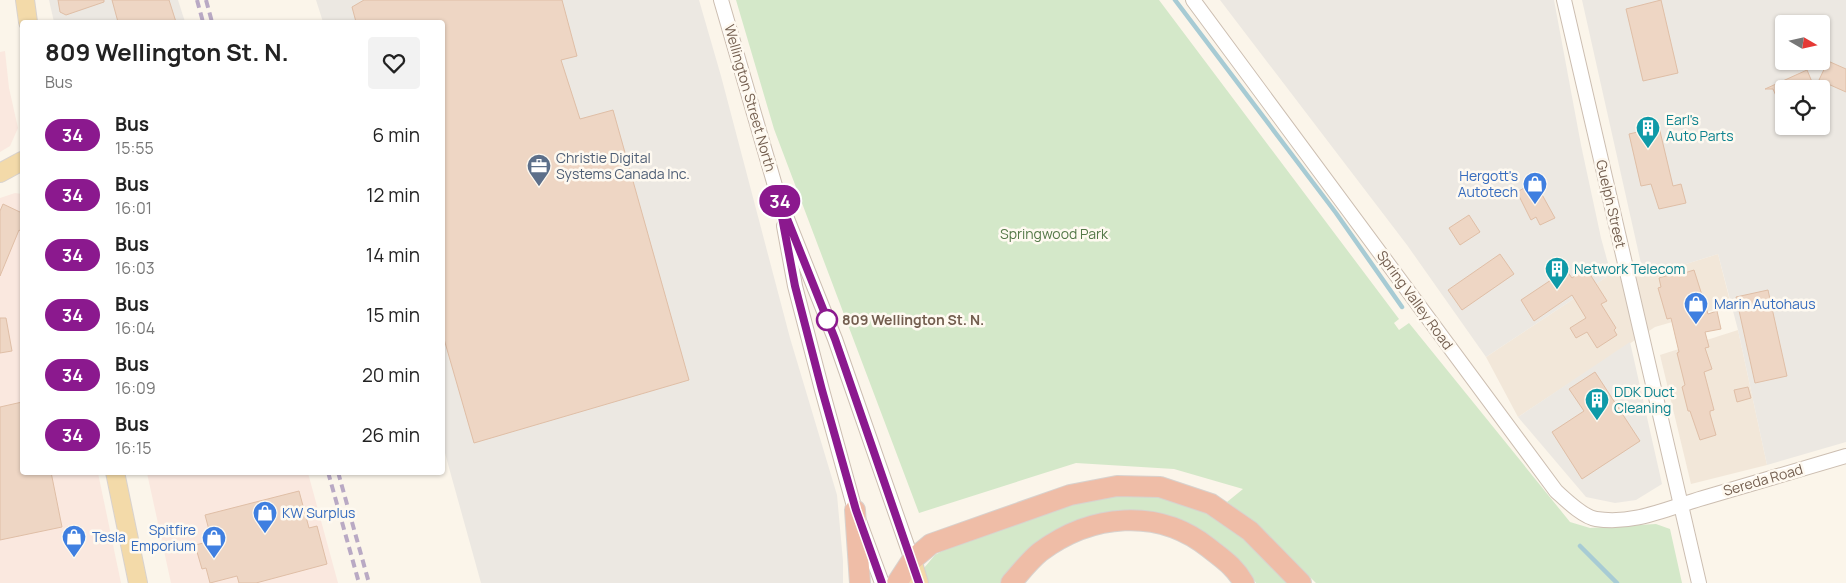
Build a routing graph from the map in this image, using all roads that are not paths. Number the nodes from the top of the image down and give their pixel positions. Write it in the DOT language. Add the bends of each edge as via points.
graph roads {
  1 [pos="24,0"];
  2 [pos="721,0"];
  3 [pos="1193,0"];
  4 [pos="1564,0"];
  5 [pos="28,20"];
  6 [pos="20,162"];
  7 [pos="0,173"];
  8 [pos="778,196"];
  9 [pos="1846,456"];
  10 [pos="116,475"];
  11 [pos="1681,504"];
  12 [pos="856,510"];
  13 [pos="912,560"];
  14 [pos="138,583"];
  15 [pos="860,583"];
  16 [pos="882,583"];
  17 [pos="897,583"];
  18 [pos="919,583"];
  19 [pos="1011,583"];
  20 [pos="1244,583"];
  21 [pos="1301,583"];
  22 [pos="1699,583"];
  1 -- 5 [label="main road"];
  2 -- 8 [label="street, Wellington Street North"];
  3 -- 11 [label="street, Spring Valley Road" via="1556,491 1594,518 1618,521 1652,515"];
  4 -- 11 [label="street, Guelph Street"];
  6 -- 7 [label="main road"];
  8 -- 12 [label="street, Wellington Street North" via="795,286"];
  8 -- 13 [label="street, Wellington Street North" via="835,339"];
  9 -- 11 [label="street, Sereda Road"];
  10 -- 14 [label="main road"];
  11 -- 22 [label="street, Guelph Street"];
  12 -- 15 [label="highway"];
  12 -- 16 [label="street, Wellington Street North"];
  13 -- 17 [label="highway"];
  13 -- 18 [label="main road, Wellington Street North"];
  13 -- 21 [label="highway" via="931,544 1070,494 1117,486 1160,487 1211,504 1250,531"];
  19 -- 20 [label="highway" via="1039,553 1066,536 1093,524 1147,520 1197,538 1236,569"];
}
